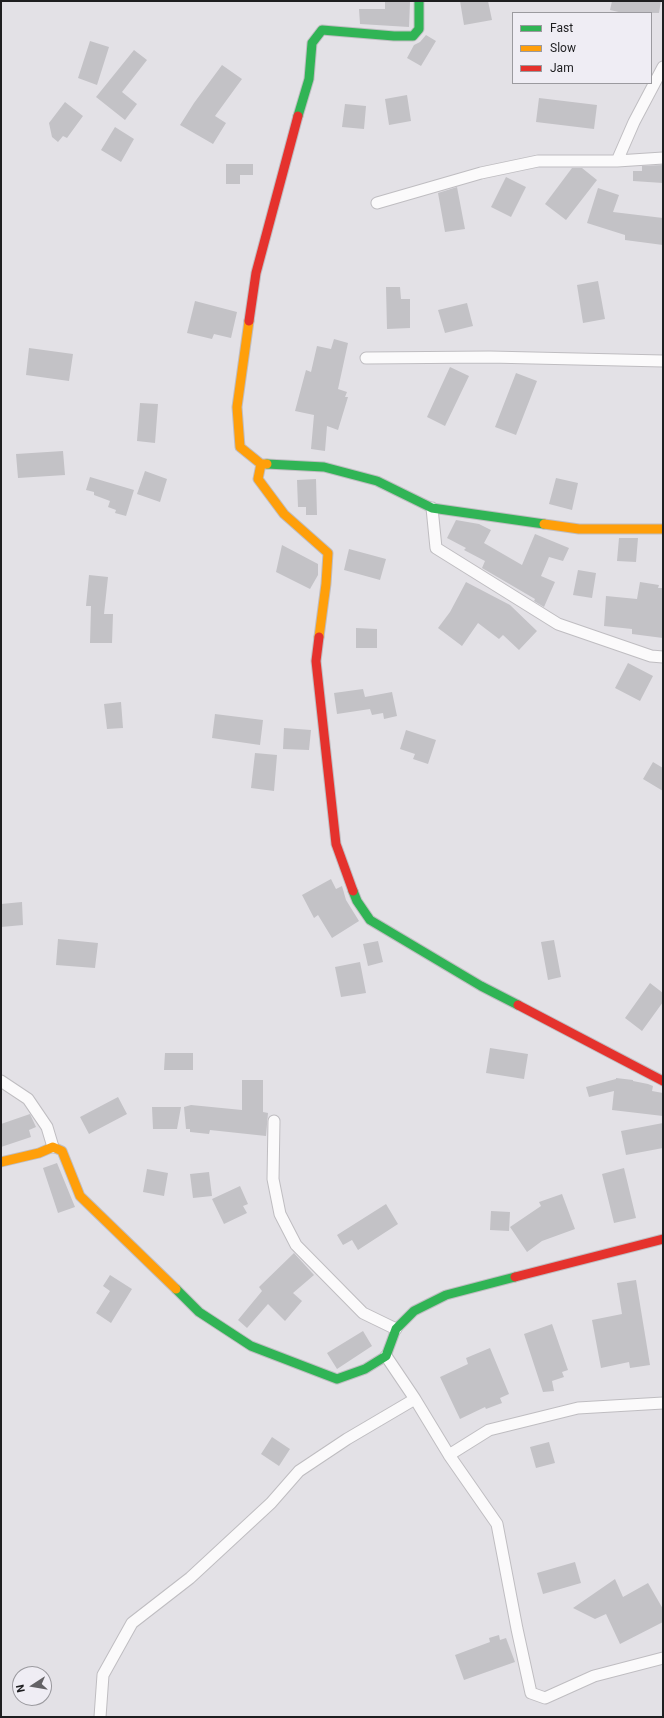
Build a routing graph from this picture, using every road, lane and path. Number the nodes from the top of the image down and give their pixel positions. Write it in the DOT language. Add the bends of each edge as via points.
graph roads {
  1 [pos="419,1"];
  2 [pos="663,67"];
  3 [pos="663,158"];
  4 [pos="616,161"];
  5 [pos="377,202"];
  6 [pos="366,358"];
  7 [pos="663,362"];
  8 [pos="262,464"];
  9 [pos="432,508"];
  10 [pos="663,528"];
  11 [pos="663,657"];
  12 [pos="1,1081"];
  13 [pos="663,1081"];
  14 [pos="274,1121"];
  15 [pos="53,1147"];
  16 [pos="1,1162"];
  17 [pos="663,1239"];
  18 [pos="396,1329"];
  19 [pos="386,1356"];
  20 [pos="415,1399"];
  21 [pos="663,1403"];
  22 [pos="448,1455"];
  23 [pos="663,1658"];
  24 [pos="100,1717"];
  1 -- 8 [label="street" via="419,29 413,36 322,30 312,43 309,79 256,272 236,407 240,447"];
  2 -- 4 [label="street"];
  3 -- 4 [label="street"];
  4 -- 5 [label="street" via="538,162 481,173"];
  6 -- 7 [label="street" via="490,356"];
  8 -- 9 [label="street" via="324,467 377,481"];
  8 -- 13 [label="street" via="258,479 284,514 328,553 316,661 336,844 357,901 370,920 419,950 481,986"];
  9 -- 10 [label="street" via="579,529"];
  9 -- 11 [label="street" via="436,548 470,571 558,624 651,656"];
  12 -- 15 [label="street" via="28,1099 47,1127"];
  14 -- 18 [label="street" via="273,1179 280,1214 296,1245 363,1313"];
  15 -- 16 [label="street"];
  15 -- 19 [label="street" via="62,1151 80,1196 199,1312 251,1346 337,1379 365,1369"];
  17 -- 18 [label="street" via="446,1295 414,1311"];
  18 -- 19 [label="street"];
  19 -- 20 [label="street"];
  20 -- 22 [label="street"];
  20 -- 24 [label="street" via="299,1471 271,1504 190,1578 132,1623 103,1675"];
  21 -- 22 [label="street" via="578,1408 489,1430"];
  22 -- 23 [label="street" via="497,1524 516,1629 531,1693 545,1698 594,1676"];
}
